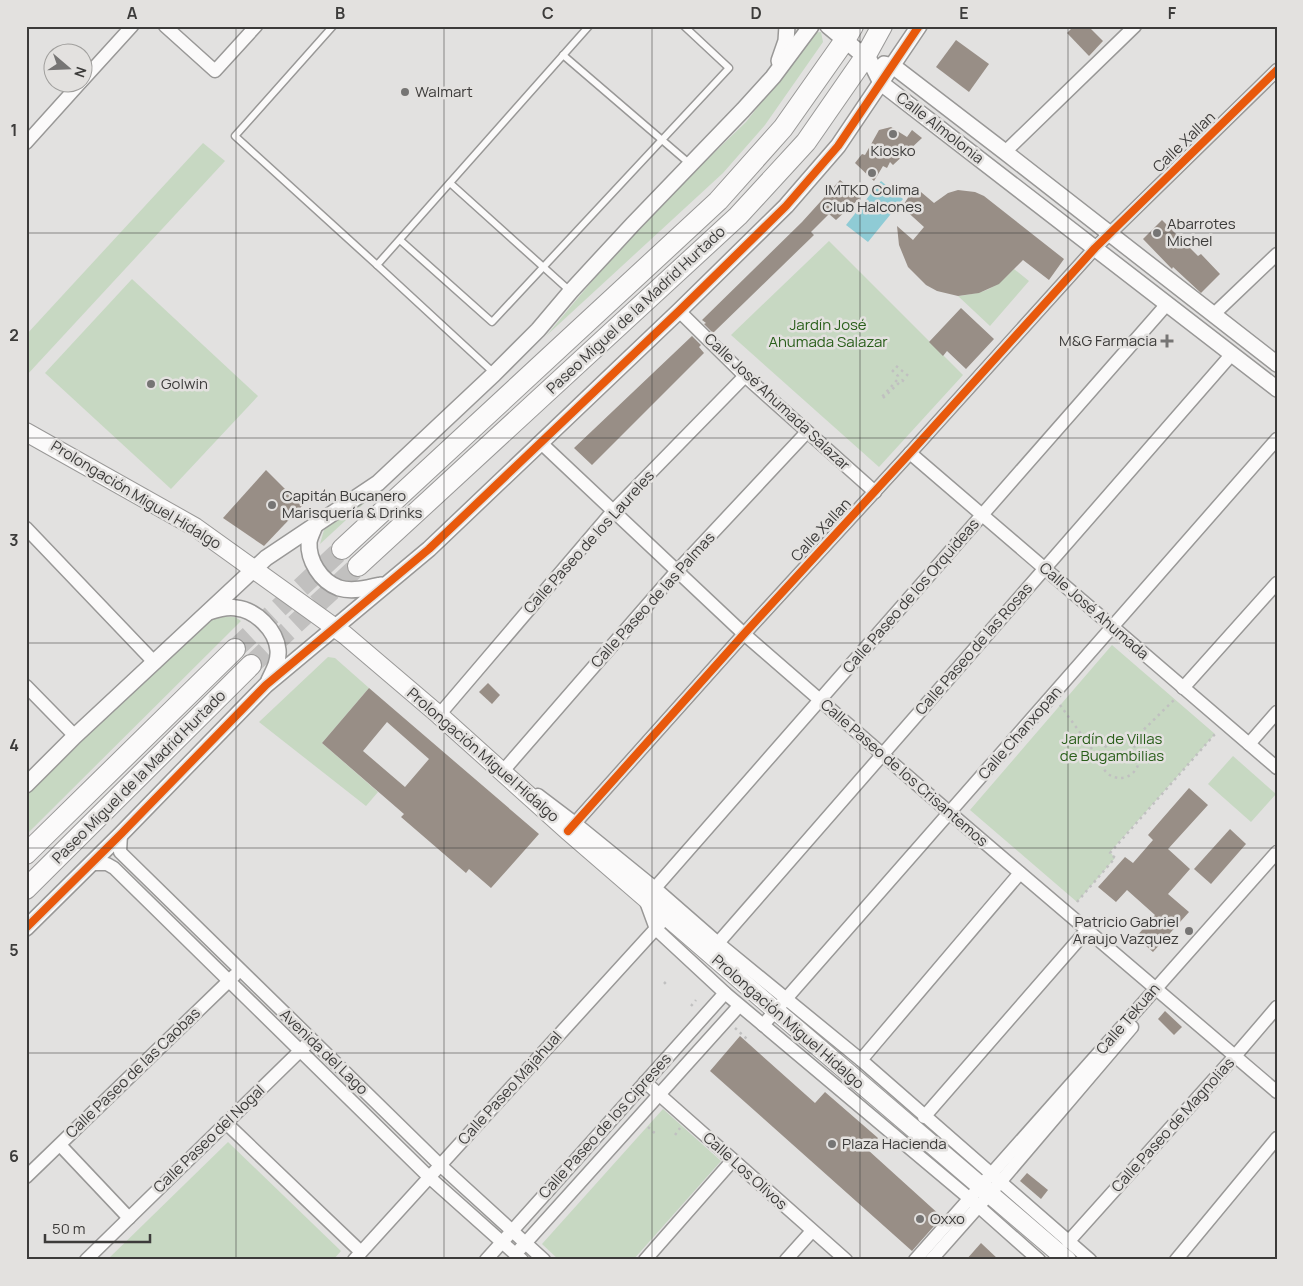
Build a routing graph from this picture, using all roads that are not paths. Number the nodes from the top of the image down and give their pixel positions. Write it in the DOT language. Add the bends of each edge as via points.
graph roads {
  1 [pos="132,26"];
  2 [pos="165,26"];
  3 [pos="256,26"];
  4 [pos="333,26"];
  5 [pos="589,26"];
  6 [pos="684,26"];
  7 [pos="787,26"];
  8 [pos="811,26"];
  9 [pos="828,26"];
  10 [pos="882,26"];
  11 [pos="919,26"];
  12 [pos="1135,26"];
  13 [pos="849,33"];
  14 [pos="563,54"];
  15 [pos="868,59"];
  16 [pos="893,66"];
  17 [pos="1277,70"];
  18 [pos="92,71"];
  19 [pos="773,77"];
  20 [pos="881,83"];
  21 [pos="73,92"];
  22 [pos="661,140"];
  23 [pos="26,142"];
  24 [pos="1005,152"];
  25 [pos="690,165"];
  26 [pos="450,183"];
  27 [pos="1110,233"];
  28 [pos="400,240"];
  29 [pos="1095,248"];
  30 [pos="1277,254"];
  31 [pos="377,265"];
  32 [pos="544,266"];
  33 [pos="571,291"];
  34 [pos="1167,304"];
  35 [pos="679,311"];
  36 [pos="1214,314"];
  37 [pos="1232,355"];
  38 [pos="1277,364"];
  39 [pos="494,374"];
  40 [pos="745,376"];
  41 [pos="1277,389"];
  42 [pos="26,432"];
  43 [pos="807,432"];
  44 [pos="1277,439"];
  45 [pos="540,442"];
  46 [pos="910,453"];
  47 [pos="875,492"];
  48 [pos="613,511"];
  49 [pos="982,515"];
  50 [pos="316,524"];
  51 [pos="26,528"];
  52 [pos="342,549"];
  53 [pos="358,566"];
  54 [pos="1045,568"];
  55 [pos="255,569"];
  56 [pos="676,572"];
  57 [pos="386,583"];
  58 [pos="1277,583"];
  59 [pos="207,613"];
  60 [pos="1112,627"];
  61 [pos="334,628"];
  62 [pos="744,634"];
  63 [pos="235,649"];
  64 [pos="155,663"];
  65 [pos="251,665"];
  66 [pos="266,685"];
  67 [pos="26,686"];
  68 [pos="1183,688"];
  69 [pos="820,700"];
  70 [pos="1277,712"];
  71 [pos="438,715"];
  72 [pos="75,736"];
  73 [pos="1249,744"];
  74 [pos="882,754"];
  75 [pos="1277,768"];
  76 [pos="507,774"];
  77 [pos="26,785"];
  78 [pos="950,813"];
  79 [pos="572,827"];
  80 [pos="121,834"];
  81 [pos="1277,852"];
  82 [pos="26,854"];
  83 [pos="90,864"];
  84 [pos="1277,864"];
  85 [pos="1020,873"];
  86 [pos="26,889"];
  87 [pos="650,894"];
  88 [pos="661,922"];
  89 [pos="26,928"];
  90 [pos="1087,930"];
  91 [pos="201,931"];
  92 [pos="191,943"];
  93 [pos="718,943"];
  94 [pos="240,970"];
  95 [pos="229,981"];
  96 [pos="1159,990"];
  97 [pos="725,993"];
  98 [pos="781,1005"];
  99 [pos="739,1006"];
  100 [pos="1277,1007"];
  101 [pos="763,1025"];
  102 [pos="312,1040"];
  103 [pos="301,1050"];
  104 [pos="1235,1056"];
  105 [pos="860,1060"];
  106 [pos="645,1082"];
  107 [pos="1277,1092"];
  108 [pos="659,1094"];
  109 [pos="924,1117"];
  110 [pos="226,1123"];
  111 [pos="1277,1138"];
  112 [pos="60,1145"];
  113 [pos="733,1160"];
  114 [pos="440,1165"];
  115 [pos="26,1177"];
  116 [pos="429,1177"];
  117 [pos="985,1190"];
  118 [pos="129,1218"];
  119 [pos="512,1230"];
  120 [pos="812,1230"];
  121 [pos="502,1242"];
  122 [pos="1068,1242"];
  123 [pos="526,1243"];
  124 [pos="357,1256"];
  125 [pos="516,1258"];
  126 [pos="86,1260"];
  127 [pos="486,1260"];
  128 [pos="544,1260"];
  129 [pos="644,1260"];
  130 [pos="786,1260"];
  131 [pos="846,1260"];
  132 [pos="915,1260"];
  133 [pos="931,1260"];
  134 [pos="1039,1260"];
  135 [pos="1067,1260"];
  136 [pos="1090,1260"];
  137 [pos="1176,1260"];
  1 -- 18 [label="street"];
  2 -- 3 [label="street" via="215,71"];
  4 -- 31 [label="lane" via="235,136"];
  5 -- 14 [label="lane"];
  6 -- 22 [label="lane" via="729,68"];
  7 -- 19 [label="street" via="786,41"];
  8 -- 19 [label="street"];
  9 -- 13 [label="street"];
  10 -- 15 [label="highway, Paseo Miguel de la Madrid Hurtado"];
  11 -- 16 [label="street"];
  12 -- 24 [label="street"];
  13 -- 15 [label="street"];
  13 -- 52 [label="highway, Paseo Miguel de la Madrid Hurtado" via="783,128 718,201"];
  14 -- 22 [label="lane"];
  14 -- 26 [label="lane"];
  15 -- 16 [label="street, Calle Almolonia"];
  15 -- 20 [label="street, Calle Almolonia"];
  15 -- 53 [label="highway, Paseo Miguel de la Madrid Hurtado" via="806,142 738,216"];
  16 -- 20 [label="street"];
  16 -- 24 [label="street, Calle Almolonia"];
  17 -- 27 [label="street, Calle Xallan"];
  19 -- 25 [label="street"];
  20 -- 29 [label="street, Calle Almolonia"];
  20 -- 35 [label="street" via="838,146 786,206"];
  21 -- 23 [label="street"];
  22 -- 25 [label="lane"];
  22 -- 32 [label="lane"];
  24 -- 27 [label="street, Calle Almolonia"];
  25 -- 33 [label="street"];
  26 -- 28 [label="lane"];
  26 -- 32 [label="lane"];
  27 -- 29 [label="street, Calle Xallan"];
  27 -- 36 [label="street, Calle Almolonia"];
  28 -- 31 [label="lane"];
  28 -- 32 [label="lane" via="492,322"];
  29 -- 34 [label="street, Calle Almolonia"];
  29 -- 46 [label="street, Calle Xallan"];
  30 -- 36 [label="street"];
  31 -- 39 [label="lane"];
  32 -- 33 [label="lane"];
  33 -- 39 [label="street"];
  34 -- 37 [label="street, Calle Almolonia"];
  34 -- 49 [label="street, Calle Paseo de los Orquideas"];
  35 -- 40 [label="street, Calle José Ahumada Salazar"];
  35 -- 45 [label="street"];
  36 -- 38 [label="street, Calle Almolonia"];
  37 -- 41 [label="street, Calle Almolonia"];
  37 -- 54 [label="street, Calle Paseo de las Rosas"];
  39 -- 50 [label="street" via="378,483"];
  40 -- 43 [label="street, Calle José Ahumada Salazar"];
  40 -- 48 [label="street, Calle Paseo de los Laureles"];
  42 -- 55 [label="main road, Prolongación Miguel Hidalgo" via="194,527"];
  43 -- 47 [label="street, Calle José Ahumada Salazar"];
  43 -- 56 [label="street, Calle Paseo de las Palmas"];
  44 -- 60 [label="street, Calle Chanxopan"];
  45 -- 48 [label="street, Calle Paseo de los Crisantemos"];
  45 -- 57 [label="street" via="429,549"];
  46 -- 47 [label="street, Calle Xallan"];
  46 -- 49 [label="street, Calle José Ahumada"];
  47 -- 62 [label="street, Calle Xallan"];
  48 -- 56 [label="street, Calle Paseo de los Crisantemos"];
  48 -- 71 [label="street, Calle Paseo de los Laureles"];
  49 -- 54 [label="street, Calle José Ahumada"];
  49 -- 69 [label="street, Calle Paseo de los Orquideas"];
  50 -- 55 [label="street"];
  50 -- 57 [label="street" via="309,540 311,559 322,577 339,588 364,589"];
  51 -- 64 [label="street"];
  54 -- 60 [label="street, Calle José Ahumada"];
  54 -- 74 [label="street, Calle Paseo de las Rosas"];
  55 -- 59 [label="street"];
  55 -- 61 [label="main road, Prolongación Miguel Hidalgo"];
  56 -- 62 [label="street, Calle Paseo de los Crisantemos"];
  56 -- 76 [label="street, Calle Paseo de las Palmas"];
  57 -- 61 [label="street"];
  58 -- 68 [label="street"];
  59 -- 64 [label="street"];
  59 -- 66 [label="street" via="238,608 258,616 271,631 278,649 276,666"];
  60 -- 68 [label="street, Calle José Ahumada"];
  60 -- 78 [label="street, Calle Chanxopan"];
  61 -- 66 [label="street"];
  61 -- 71 [label="main road, Prolongación Miguel Hidalgo"];
  62 -- 69 [label="street, Calle Paseo de los Crisantemos"];
  62 -- 79 [label="street, Calle Xallan"];
  63 -- 82 [label="highway, Paseo Miguel de la Madrid Hurtado"];
  64 -- 72 [label="street"];
  65 -- 86 [label="highway, Paseo Miguel de la Madrid Hurtado"];
  66 -- 80 [label="street"];
  67 -- 72 [label="street"];
  68 -- 73 [label="street, Calle José Ahumada"];
  69 -- 74 [label="street, Calle Paseo de los Crisantemos"];
  69 -- 87 [label="street, Calle Paseo de los Orquideas"];
  70 -- 73 [label="street"];
  71 -- 76 [label="main road, Prolongación Miguel Hidalgo"];
  72 -- 77 [label="street"];
  73 -- 75 [label="street, Calle José Ahumada"];
  74 -- 78 [label="street, Calle Paseo de los Crisantemos"];
  74 -- 93 [label="street, Calle Paseo de las Rosas"];
  76 -- 79 [label="main road, Prolongación Miguel Hidalgo"];
  78 -- 85 [label="street, Calle Paseo de los Crisantemos"];
  78 -- 98 [label="street, Calle Chanxopan"];
  79 -- 87 [label="main road, Prolongación Miguel Hidalgo"];
  80 -- 83 [label="street"];
  80 -- 91 [label="street, Avenida del Lago" via="120,852"];
  81 -- 96 [label="street, Calle Tekuan"];
  83 -- 89 [label="street"];
  83 -- 92 [label="street, Avenida del Lago" via="107,864 114,868"];
  84 -- 96 [label="street, Calle Tekuan"];
  85 -- 90 [label="street, Calle Paseo de los Crisantemos"];
  85 -- 105 [label="street"];
  87 -- 88 [label="main road, Prolongación Miguel Hidalgo"];
  87 -- 93 [label="street"];
  88 -- 97 [label="street"];
  88 -- 98 [label="main road, Prolongación Miguel Hidalgo"];
  88 -- 114 [label="street, Calle Paseo Majahual"];
  90 -- 96 [label="street, Calle Paseo de los Crisantemos"];
  90 -- 109 [label="street"];
  91 -- 92 [label="street"];
  91 -- 94 [label="street, Avenida del Lago"];
  92 -- 95 [label="street, Avenida del Lago"];
  93 -- 98 [label="street"];
  94 -- 95 [label="street, Calle Paseo de las Caobas"];
  94 -- 102 [label="street, Avenida del Lago"];
  95 -- 103 [label="street, Avenida del Lago"];
  95 -- 112 [label="street, Calle Paseo de las Caobas"];
  96 -- 104 [label="street, Calle Paseo de los Crisantemos"];
  96 -- 117 [label="street, Calle Tekuan"];
  97 -- 99 [label="street"];
  97 -- 106 [label="street, Calle Paseo de los Cipreses"];
  98 -- 101 [label="street, Calle Chanxopan"];
  98 -- 105 [label="street"];
  98 -- 117 [label="main road, Prolongación Miguel Hidalgo"];
  99 -- 101 [label="street"];
  99 -- 108 [label="street, Calle Paseo de los Cipreses"];
  100 -- 104 [label="street, Calle Paseo de Magnolias"];
  101 -- 117 [label="street"];
  102 -- 103 [label="street, Calle Paseo del Nogal"];
  102 -- 114 [label="street, Avenida del Lago"];
  103 -- 110 [label="street, Calle Paseo del Nogal"];
  103 -- 116 [label="street, Avenida del Lago"];
  104 -- 107 [label="street, Calle Paseo de los Crisantemos"];
  104 -- 122 [label="street, Calle Paseo de Magnolias"];
  105 -- 109 [label="street"];
  106 -- 108 [label="street, Calle Los Olivos"];
  106 -- 119 [label="street, Calle Paseo de los Cipreses"];
  108 -- 113 [label="street, Calle Los Olivos"];
  108 -- 123 [label="street, Calle Paseo de los Cipreses"];
  109 -- 117 [label="street"];
  110 -- 118 [label="street, Calle Paseo del Nogal"];
  110 -- 124 [label="street"];
  111 -- 137 [label="street"];
  112 -- 115 [label="street, Calle Paseo de las Caobas"];
  112 -- 118 [label="street"];
  113 -- 120 [label="street, Calle Los Olivos"];
  113 -- 129 [label="street"];
  114 -- 116 [label="street, Calle Paseo Majahual"];
  114 -- 119 [label="street, Avenida del Lago"];
  116 -- 121 [label="street, Avenida del Lago"];
  116 -- 124 [label="street, Calle Paseo Majahual"];
  117 -- 122 [label="street"];
  117 -- 132 [label="street"];
  117 -- 133 [label="street"];
  117 -- 134 [label="street"];
  117 -- 135 [label="main road, Prolongación Miguel Hidalgo"];
  118 -- 126 [label="street, Calle Paseo del Nogal"];
  119 -- 121 [label="street, Calle Paseo de los Cipreses"];
  119 -- 123 [label="street, Avenida del Lago"];
  120 -- 130 [label="street"];
  120 -- 131 [label="street, Calle Los Olivos"];
  121 -- 125 [label="street, Avenida del Lago"];
  121 -- 127 [label="street, Calle Paseo de los Cipreses"];
  122 -- 136 [label="street"];
  123 -- 125 [label="street, Calle Paseo de los Cipreses"];
  123 -- 128 [label="street, Avenida del Lago"];
}
